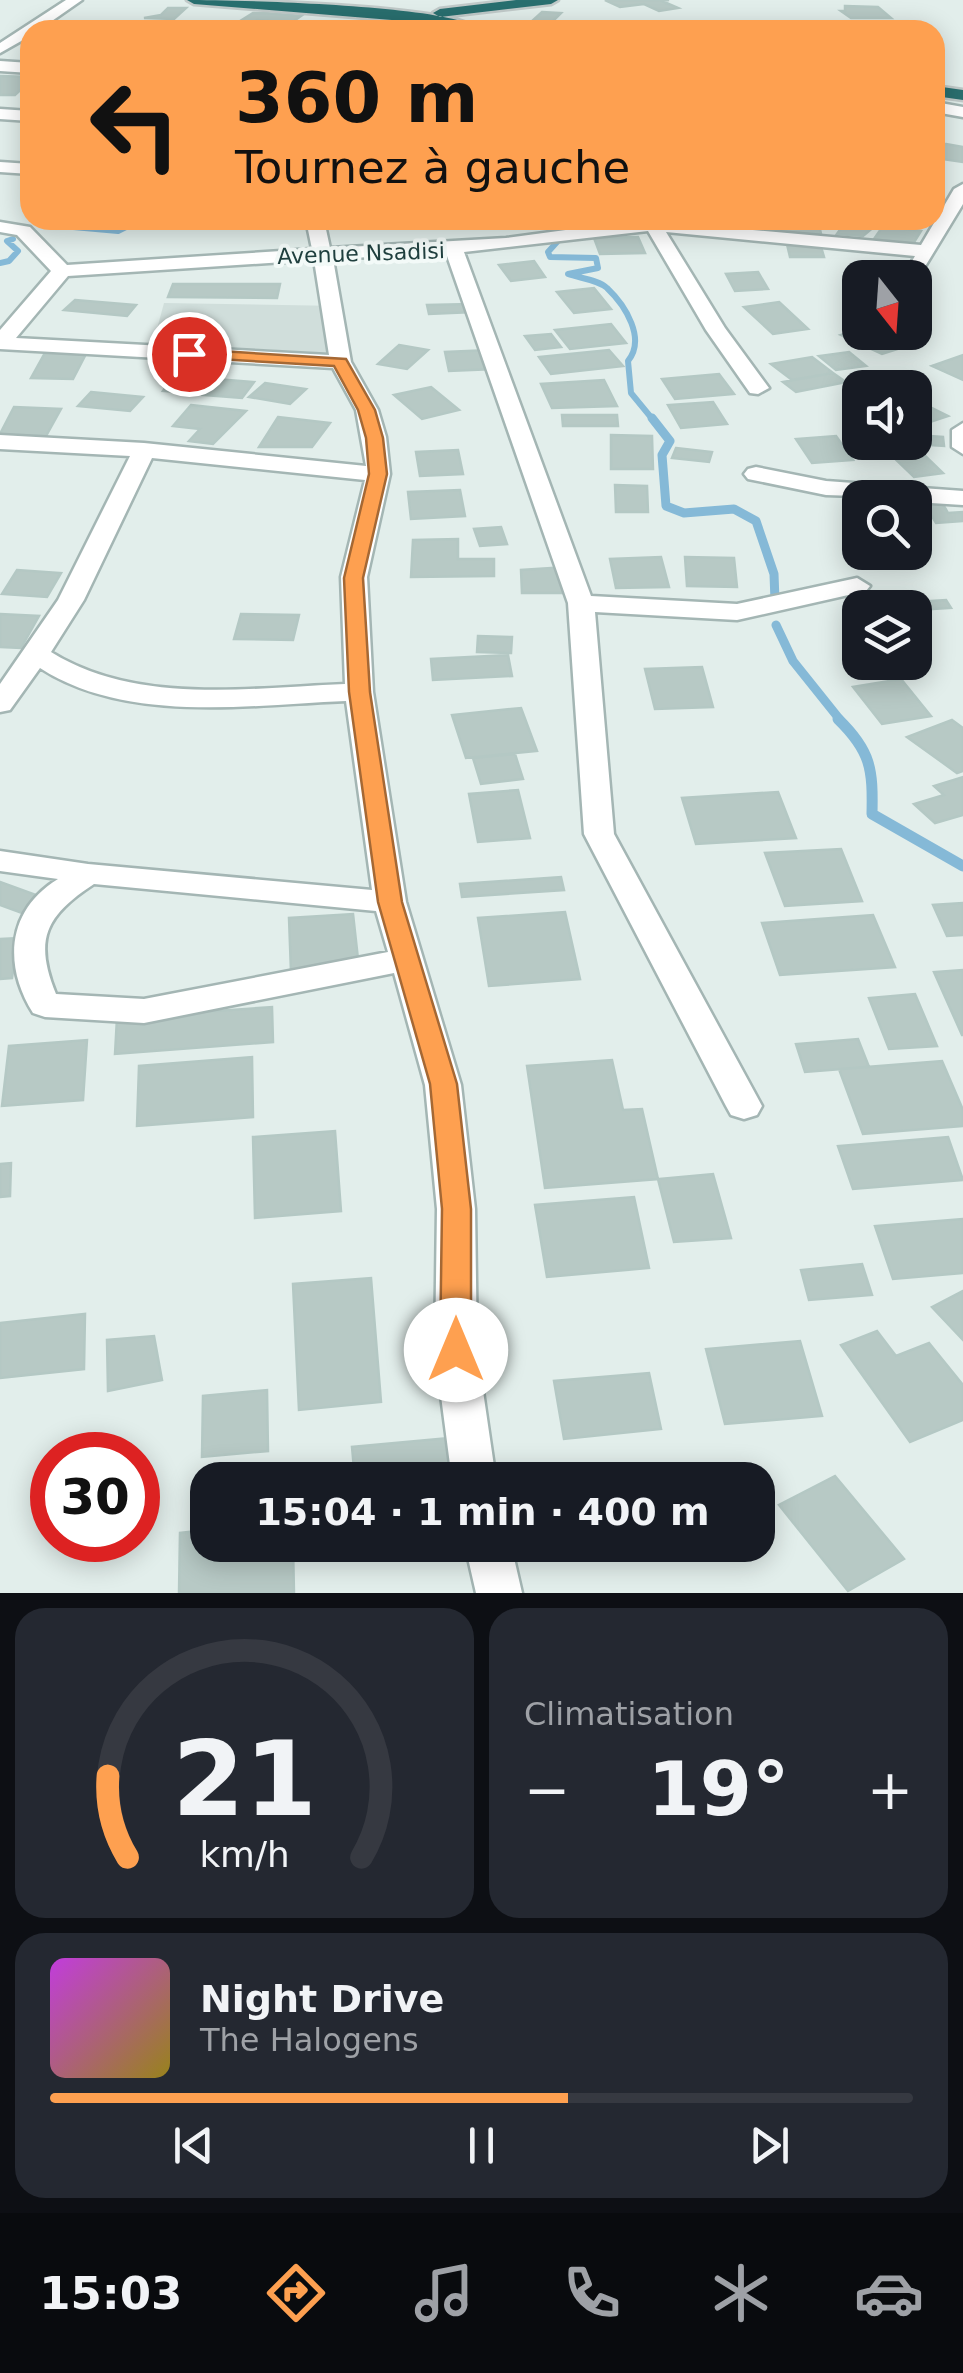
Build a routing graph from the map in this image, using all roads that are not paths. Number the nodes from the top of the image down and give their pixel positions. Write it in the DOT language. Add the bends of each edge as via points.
graph roads {
  1 [pos="75,0"];
  2 [pos="194,0"];
  3 [pos="550,0"];
  4 [pos="219,1"];
  5 [pos="287,8"];
  6 [pos="474,9"];
  7 [pos="345,12"];
  8 [pos="404,17"];
  9 [pos="45,20"];
  10 [pos="377,20"];
  11 [pos="423,20"];
  12 [pos="470,20"];
  13 [pos="958,187"];
  14 [pos="945,211"];
  15 [pos="0,226"];
  16 [pos="316,230"];
  17 [pos="614,230"];
  18 [pos="656,230"];
  19 [pos="726,230"];
  20 [pos="934,230"];
  21 [pos="454,250"];
  22 [pos="923,251"];
  23 [pos="320,255"];
  24 [pos="919,260"];
  25 [pos="62,271"];
  26 [pos="0,343"];
  27 [pos="340,362"];
  28 [pos="758,388"];
  29 [pos="963,430"];
  30 [pos="0,442"];
  31 [pos="963,446"];
  32 [pos="144,450"];
  33 [pos="378,474"];
  34 [pos="756,474"];
  35 [pos="963,498"];
  36 [pos="857,586"];
  37 [pos="581,603"];
  38 [pos="36,654"];
  39 [pos="359,692"];
  40 [pos="0,704"];
  41 [pos="0,861"];
  42 [pos="88,874"];
  43 [pos="390,902"];
  44 [pos="409,959"];
  45 [pos="744,1106"];
  46 [pos="472,1462"];
  47 [pos="492,1562"];
  48 [pos="499,1593"];
  1 -- 9 [label="street"];
  2 -- 4 [label="highway"];
  3 -- 6 [label="highway"];
  4 -- 5 [label="highway"];
  5 -- 7 [label="highway"];
  5 -- 10 [label="highway"];
  6 -- 7 [label="highway"];
  6 -- 8 [label="highway"];
  6 -- 12 [label="highway"];
  7 -- 8 [label="highway"];
  8 -- 10 [label="highway"];
  8 -- 11 [label="highway"];
  13 -- 14 [label="street"];
  15 -- 25 [label="street" via="23,231"];
  16 -- 23 [label="street"];
  17 -- 21 [label="street, Avenue Nsadisi"];
  18 -- 28 [label="street"];
  19 -- 22 [label="street, Avenue Nsadisi"];
  20 -- 22 [label="street"];
  21 -- 23 [label="street, Avenue Nsadisi"];
  21 -- 37 [label="street"];
  22 -- 24 [label="street"];
  23 -- 25 [label="street, Avenue Nsadisi"];
  23 -- 27 [label="street"];
  25 -- 26 [label="street"];
  26 -- 27 [label="street"];
  27 -- 33 [label="street" via="366,410"];
  29 -- 31 [label="street"];
  30 -- 32 [label="street"];
  32 -- 33 [label="street"];
  32 -- 38 [label="street" via="71,600"];
  33 -- 39 [label="street" via="354,578"];
  34 -- 35 [label="street" via="826,488"];
  36 -- 37 [label="street" via="737,612"];
  37 -- 45 [label="street" via="599,834"];
  38 -- 39 [label="street" via="72,678 142,694"];
  38 -- 40 [label="street"];
  39 -- 43 [label="street"];
  41 -- 42 [label="street"];
  42 -- 43 [label="street"];
  42 -- 44 [label="street" via="48,902 34,924 31,983 45,1005 144,1011"];
  43 -- 44 [label="street"];
  44 -- 46 [label="street" via="449,1129 456,1350"];
  47 -- 48 [label="street"];
}
